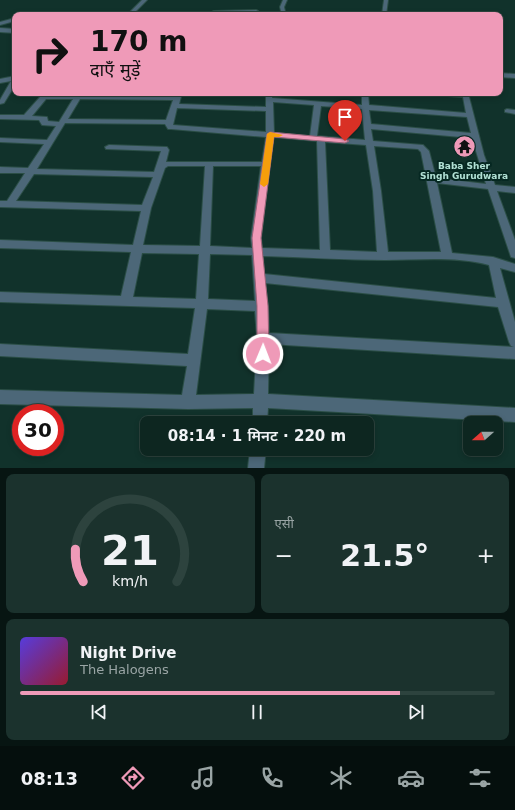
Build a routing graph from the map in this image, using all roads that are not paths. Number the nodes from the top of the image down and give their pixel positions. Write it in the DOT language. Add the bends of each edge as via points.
graph roads {
  1 [pos="145,0"];
  2 [pos="285,0"];
  3 [pos="386,0"];
  4 [pos="256,11"];
  5 [pos="132,12"];
  6 [pos="214,12"];
  7 [pos="283,12"];
  8 [pos="384,12"];
  9 [pos="12,20"];
  10 [pos="0,24"];
  11 [pos="0,30"];
  12 [pos="12,31"];
  13 [pos="503,75"];
  14 [pos="515,76"];
  15 [pos="12,79"];
  16 [pos="0,81"];
  17 [pos="12,84"];
  18 [pos="43,96"];
  19 [pos="61,96"];
  20 [pos="269,96"];
  21 [pos="365,96"];
  22 [pos="465,96"];
  23 [pos="78,97"];
  24 [pos="177,99"];
  25 [pos="2,102"];
  26 [pos="318,103"];
  27 [pos="366,106"];
  28 [pos="270,109"];
  29 [pos="507,111"];
  30 [pos="515,112"];
  31 [pos="470,115"];
  32 [pos="0,117"];
  33 [pos="27,117"];
  34 [pos="63,122"];
  35 [pos="169,122"];
  36 [pos="367,126"];
  37 [pos="270,134"];
  38 [pos="475,136"];
  39 [pos="317,139"];
  40 [pos="0,140"];
  41 [pos="49,142"];
  42 [pos="370,143"];
  43 [pos="109,147"];
  44 [pos="209,164"];
  45 [pos="268,164"];
  46 [pos="0,170"];
  47 [pos="159,170"];
  48 [pos="31,171"];
  49 [pos="432,180"];
  50 [pos="492,188"];
  51 [pos="515,190"];
  52 [pos="0,204"];
  53 [pos="10,204"];
  54 [pos="146,208"];
  55 [pos="0,244"];
  56 [pos="138,250"];
  57 [pos="206,250"];
  58 [pos="257,251"];
  59 [pos="325,254"];
  60 [pos="515,254"];
  61 [pos="383,256"];
  62 [pos="447,256"];
  63 [pos="493,261"];
  64 [pos="515,268"];
  65 [pos="259,278"];
  66 [pos="0,297"];
  67 [pos="126,301"];
  68 [pos="503,303"];
  69 [pos="202,304"];
  70 [pos="262,306"];
  71 [pos="263,338"];
  72 [pos="515,342"];
  73 [pos="0,350"];
  74 [pos="515,353"];
  75 [pos="194,360"];
  76 [pos="0,397"];
  77 [pos="262,401"];
  78 [pos="188,402"];
  79 [pos="515,415"];
  80 [pos="261,416"];
  81 [pos="257,456"];
  82 [pos="256,468"];
  1 -- 5 [label="street"];
  2 -- 7 [label="street"];
  3 -- 8 [label="street"];
  4 -- 6 [label="street"];
  9 -- 10 [label="street"];
  11 -- 12 [label="street"];
  13 -- 14 [label="street"];
  15 -- 16 [label="street"];
  17 -- 25 [label="street"];
  18 -- 33 [label="street"];
  19 -- 23 [label="street"];
  20 -- 26 [label="street"];
  20 -- 28 [label="street"];
  21 -- 27 [label="street"];
  22 -- 31 [label="street"];
  23 -- 24 [label="street"];
  23 -- 34 [label="street"];
  24 -- 28 [label="street"];
  24 -- 35 [label="street"];
  26 -- 27 [label="street"];
  26 -- 39 [label="street"];
  27 -- 31 [label="street"];
  27 -- 36 [label="street"];
  28 -- 37 [label="street"];
  29 -- 30 [label="street"];
  31 -- 38 [label="street"];
  32 -- 33 [label="street"];
  33 -- 34 [label="street" via="42,118 45,123"];
  34 -- 35 [label="street"];
  34 -- 41 [label="street"];
  35 -- 37 [label="street" via="169,125 174,127"];
  36 -- 38 [label="street"];
  36 -- 42 [label="street"];
  37 -- 39 [label="street"];
  37 -- 45 [label="street"];
  38 -- 50 [label="street"];
  39 -- 42 [label="street"];
  39 -- 59 [label="street"];
  40 -- 41 [label="street"];
  41 -- 48 [label="street"];
  42 -- 49 [label="street" via="423,149"];
  42 -- 61 [label="street"];
  43 -- 47 [label="street" via="164,148"];
  44 -- 45 [label="street"];
  44 -- 47 [label="street" via="168,164"];
  44 -- 57 [label="street"];
  45 -- 58 [label="street" via="256,238"];
  46 -- 48 [label="street"];
  47 -- 48 [label="street"];
  47 -- 54 [label="street"];
  48 -- 53 [label="street"];
  49 -- 50 [label="street"];
  49 -- 62 [label="street"];
  50 -- 51 [label="street"];
  50 -- 60 [label="street"];
  52 -- 53 [label="street"];
  53 -- 54 [label="street"];
  54 -- 56 [label="street"];
  55 -- 56 [label="street"];
  56 -- 57 [label="street"];
  56 -- 67 [label="street"];
  57 -- 58 [label="street"];
  57 -- 69 [label="street"];
  58 -- 59 [label="street"];
  58 -- 65 [label="street"];
  59 -- 61 [label="street"];
  61 -- 62 [label="street"];
  62 -- 63 [label="street"];
  63 -- 64 [label="street"];
  63 -- 68 [label="street"];
  65 -- 68 [label="street"];
  65 -- 70 [label="street"];
  66 -- 67 [label="street"];
  67 -- 69 [label="street"];
  68 -- 72 [label="street"];
  69 -- 70 [label="street"];
  69 -- 75 [label="street"];
  70 -- 71 [label="street"];
  71 -- 74 [label="street"];
  71 -- 77 [label="street"];
  73 -- 75 [label="street"];
  75 -- 78 [label="street"];
  76 -- 78 [label="street"];
  77 -- 78 [label="street"];
  77 -- 79 [label="street"];
  77 -- 80 [label="street"];
  81 -- 82 [label="street"];
}
